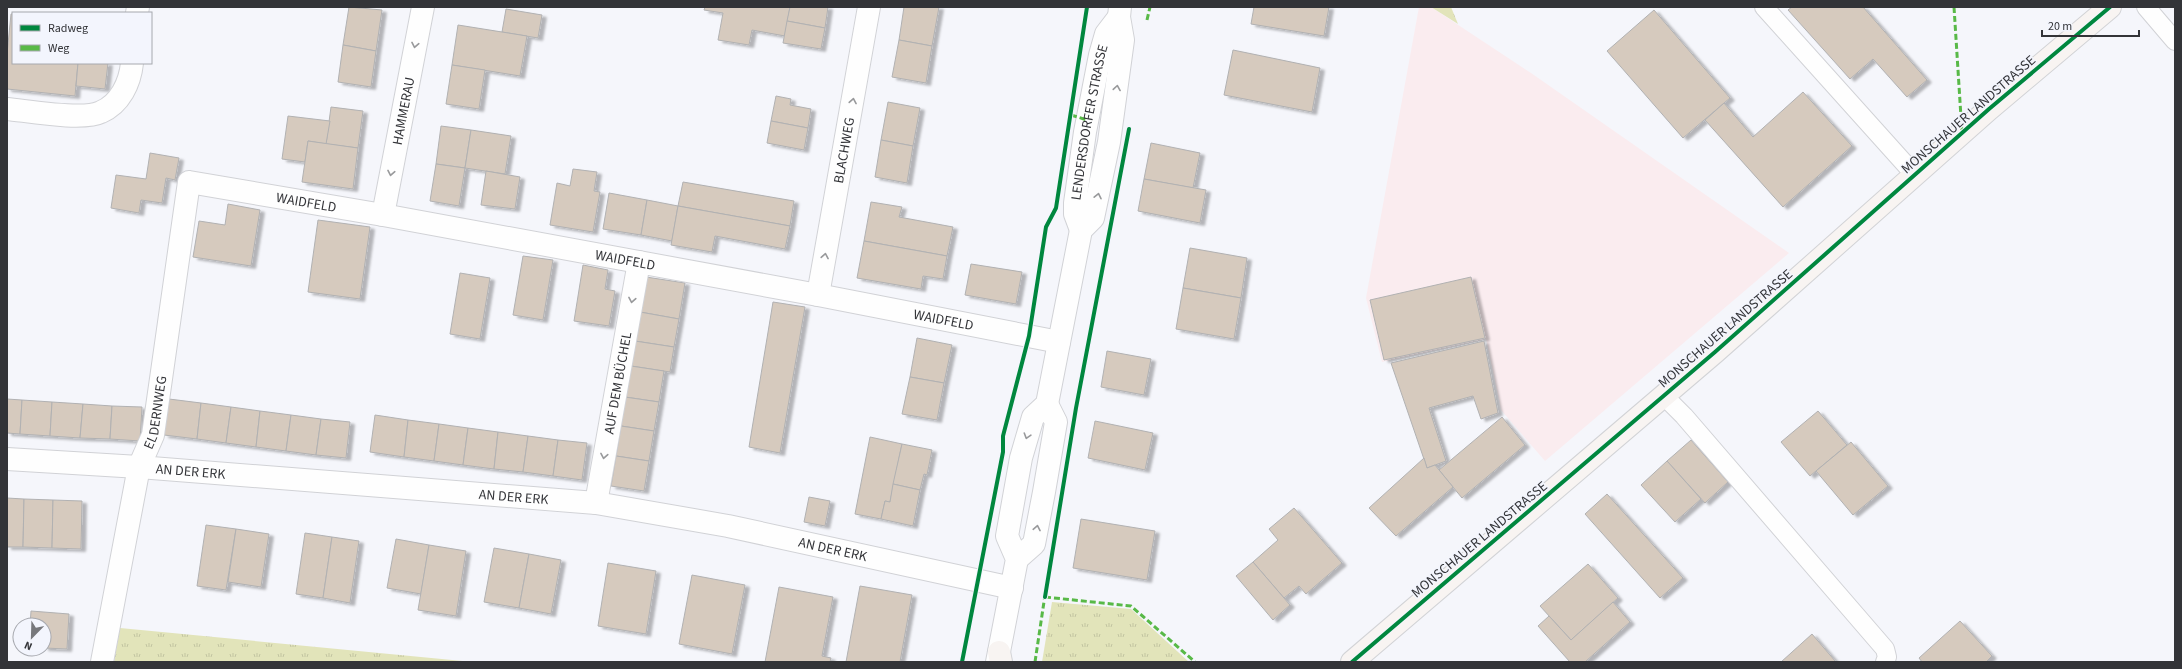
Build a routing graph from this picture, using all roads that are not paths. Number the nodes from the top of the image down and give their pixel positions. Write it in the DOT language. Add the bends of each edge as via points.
graph roads {
  1 [pos="423,7"];
  2 [pos="870,7"];
  3 [pos="1764,7"];
  4 [pos="2110,7"];
  5 [pos="2146,7"];
  6 [pos="1119,12"];
  7 [pos="2175,41"];
  8 [pos="132,64"];
  9 [pos="7,109"];
  10 [pos="1915,175"];
  11 [pos="189,182"];
  12 [pos="383,215"];
  13 [pos="638,262"];
  14 [pos="818,294"];
  15 [pos="1059,342"];
  16 [pos="1664,396"];
  17 [pos="1047,404"];
  18 [pos="7,459"];
  19 [pos="138,467"];
  20 [pos="596,503"];
  21 [pos="1017,559"];
  22 [pos="1012,588"];
  23 [pos="999,659"];
  24 [pos="102,662"];
  25 [pos="1352,662"];
  26 [pos="1885,662"];
  1 -- 12 [label="street, HAMMERAU, one-way"];
  14 -- 2 [label="street, BLACHWEG, one-way"];
  3 -- 10 [label="lane"];
  4 -- 10 [label="main road, MONSCHAUER LANDSTRASSE"];
  5 -- 7 [label="lane"];
  6 -- 15 [label="street, LENDERSDORFER STRASSE" via="1123,40 1109,142 1092,218 1081,230"];
  8 -- 9 [label="street" via="126,88 118,100 101,113 80,116"];
  10 -- 16 [label="main road, MONSCHAUER LANDSTRASSE"];
  11 -- 12 [label="street, WAIDFELD"];
  11 -- 19 [label="street, ELDERNWEG" via="153,435"];
  12 -- 13 [label="street, WAIDFELD"];
  13 -- 14 [label="street, WAIDFELD"];
  13 -- 20 [label="street, AUF DEM BÜCHEL, one-way"];
  14 -- 15 [label="street, WAIDFELD"];
  15 -- 17 [label="street, LENDERSDORFER STRASSE"];
  16 -- 25 [label="main road, MONSCHAUER LANDSTRASSE"];
  16 -- 26 [label="lane" via="1885,649"];
  17 -- 21 [label="street, one-way" via="1033,417 1021,458 1007,536"];
  21 -- 17 [label="street, one-way" via="1034,544 1056,422"];
  18 -- 19 [label="street, AN DER ERK"];
  19 -- 20 [label="street, AN DER ERK"];
  19 -- 24 [label="street, ELDERNWEG"];
  20 -- 22 [label="street, AN DER ERK" via="728,526"];
  21 -- 22 [label="street"];
  22 -- 23 [label="street"];
}
